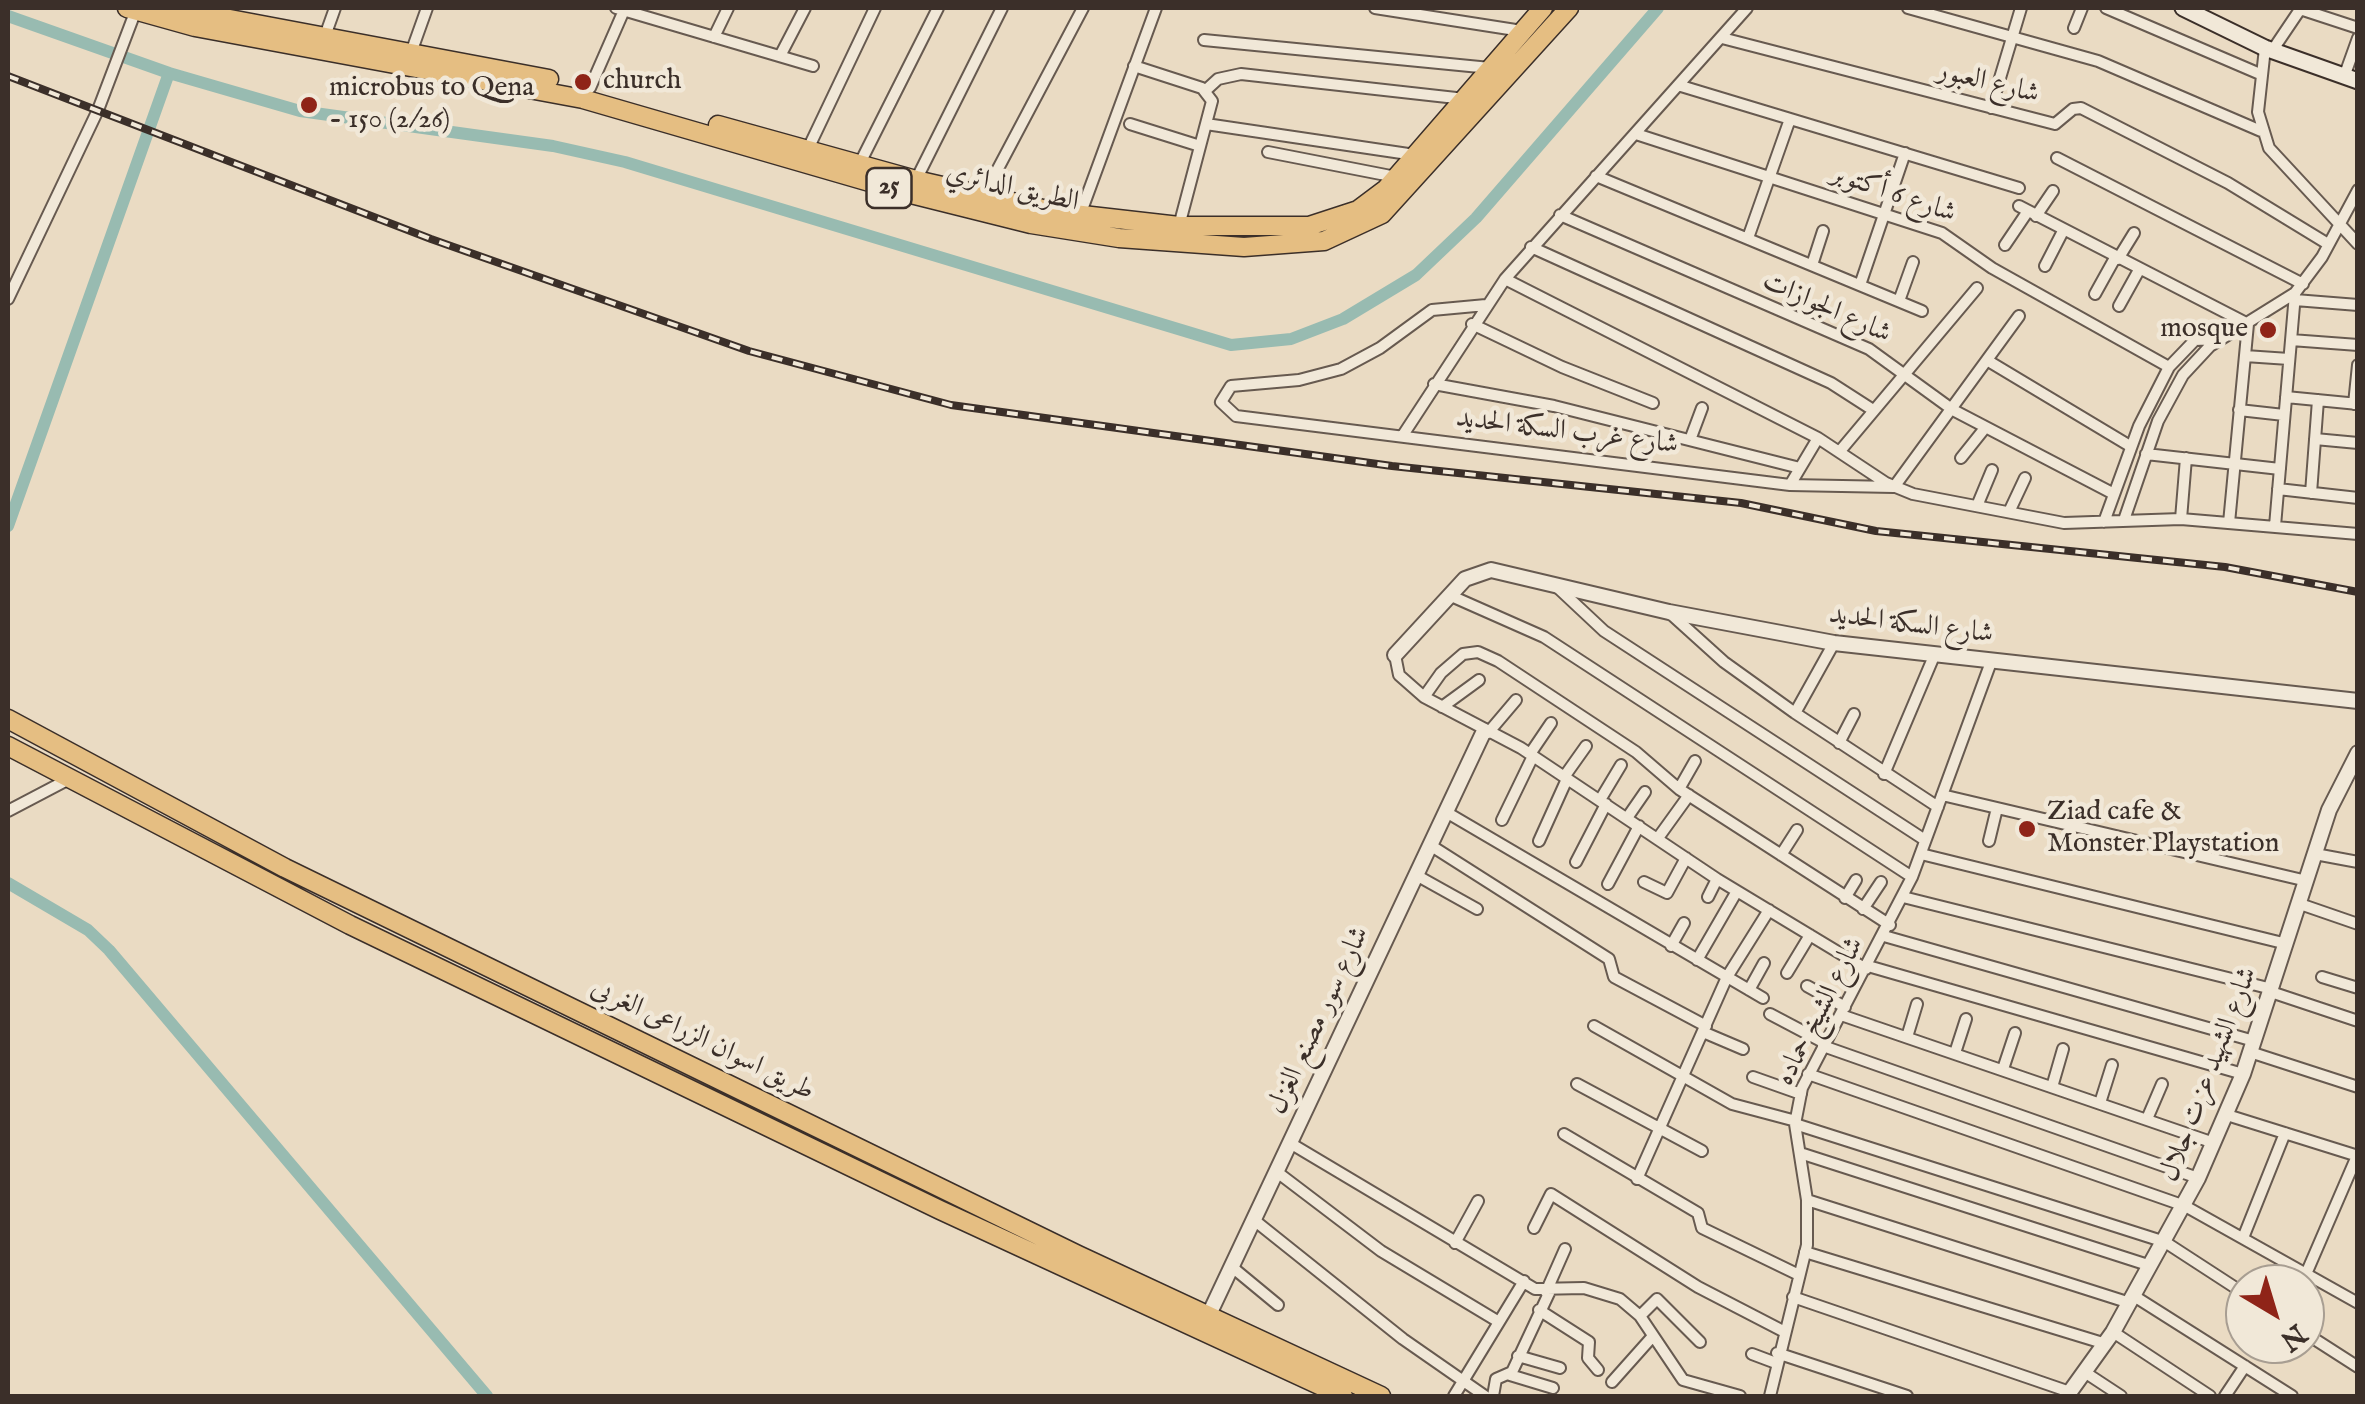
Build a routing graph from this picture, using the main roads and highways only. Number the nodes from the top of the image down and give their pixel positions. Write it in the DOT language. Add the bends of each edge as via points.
graph roads {
  1 [pos="171,8"];
  2 [pos="1543,8"];
  3 [pos="2182,8"];
  4 [pos="132,9"];
  5 [pos="1564,9"];
  6 [pos="383,54"];
  7 [pos="416,57"];
  8 [pos="2350,79"];
  9 [pos="8,720"];
  10 [pos="8,746"];
  11 [pos="285,868"];
  12 [pos="276,889"];
  13 [pos="949,1192"];
  14 [pos="940,1210"];
  15 [pos="1205,1324"];
  16 [pos="1342,1396"];
  17 [pos="1381,1396"];
  1 -- 6 [label="main road, الطريق الدائري / 25" via="326,36"];
  2 -- 7 [label="main road, الطريق الدائري / 25" via="1372,200 1326,223 1292,228 1179,226 982,197 590,88"];
  3 -- 8 [label="main road" via="2268,50"];
  4 -- 6 [label="main road, الطريق الدائري / 25" via="196,27"];
  5 -- 7 [label="main road, الطريق الدائري / 25" via="1394,203 1339,237 1292,246 1148,241 1046,226"];
  6 -- 7 [label="main road, الطريق الدائري / 25"];
  9 -- 11 [label="main road, طريق اسوان الزراعى الغربى"];
  10 -- 12 [label="main road, طريق اسوان الزراعى الغربى"];
  11 -- 12 [label="main road"];
  11 -- 13 [label="main road, طريق اسوان الزراعى الغربى"];
  12 -- 14 [label="main road, طريق اسوان الزراعى الغربى"];
  13 -- 14 [label="main road"];
  13 -- 15 [label="main road, طريق اسوان الزراعى الغربى"];
  14 -- 15 [label="main road, طريق اسوان الزراعى الغربى"];
  15 -- 16 [label="main road, طريق اسوان الزراعى الغربى"];
  15 -- 17 [label="main road, طريق اسوان الزراعى الغربى"];
}
